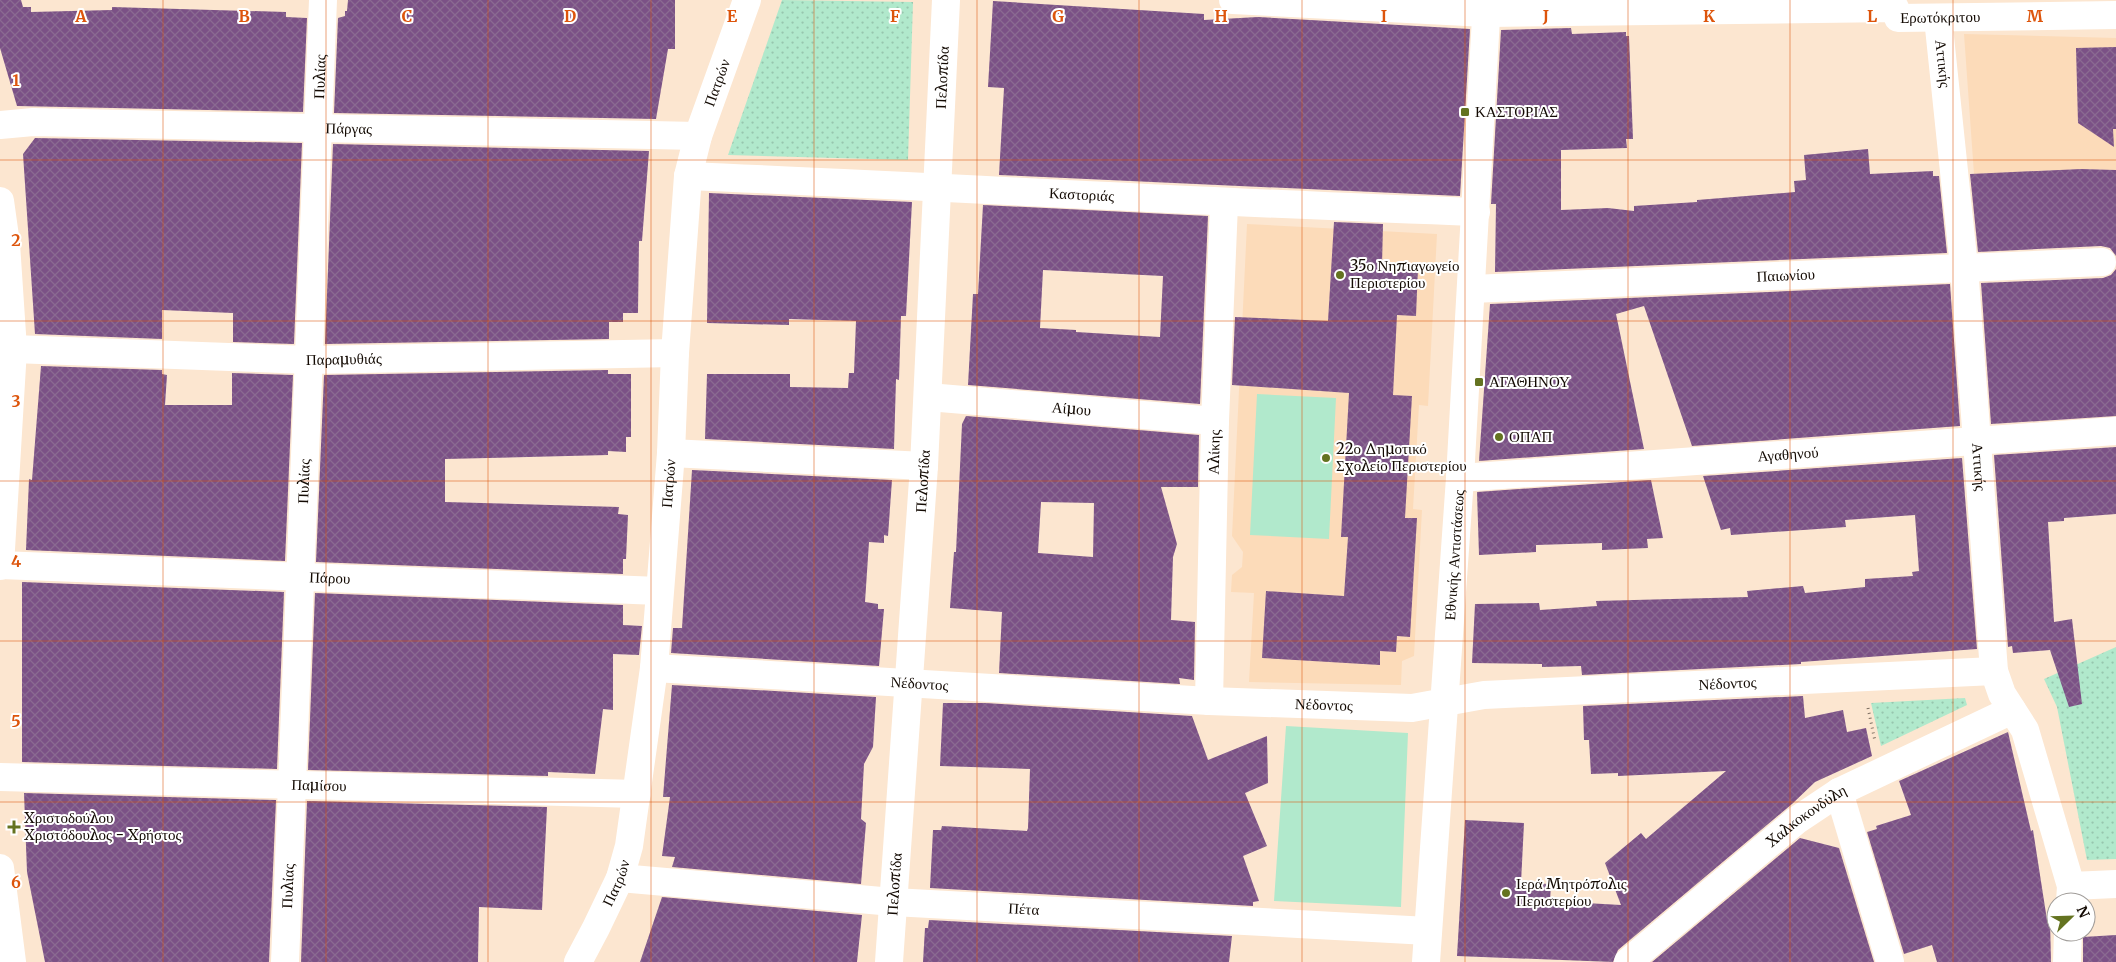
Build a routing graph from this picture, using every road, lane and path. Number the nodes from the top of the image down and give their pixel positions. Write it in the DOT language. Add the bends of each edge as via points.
graph roads {
  1 [pos="323,0"];
  2 [pos="748,0"];
  3 [pos="946,0"];
  4 [pos="1233,0"];
  5 [pos="1895,4"];
  6 [pos="1486,6"];
  7 [pos="2116,15"];
  8 [pos="1938,18"];
  9 [pos="0,125"];
  10 [pos="318,128"];
  11 [pos="698,136"];
  12 [pos="688,176"];
  13 [pos="936,187"];
  14 [pos="0,203"];
  15 [pos="1224,204"];
  16 [pos="1476,212"];
  17 [pos="2102,262"];
  18 [pos="1964,267"];
  19 [pos="1471,289"];
  20 [pos="13,349"];
  21 [pos="675,353"];
  22 [pos="309,360"];
  23 [pos="928,397"];
  24 [pos="1215,421"];
  25 [pos="2116,431"];
  26 [pos="1977,442"];
  27 [pos="4,443"];
  28 [pos="672,453"];
  29 [pos="924,466"];
  30 [pos="1460,478"];
  31 [pos="0,565"];
  32 [pos="299,578"];
  33 [pos="659,591"];
  34 [pos="654,668"];
  35 [pos="1994,671"];
  36 [pos="1862,678"];
  37 [pos="910,682"];
  38 [pos="1209,701"];
  39 [pos="1445,702"];
  40 [pos="2012,710"];
  41 [pos="1881,772"];
  42 [pos="0,777"];
  43 [pos="291,783"];
  44 [pos="1839,792"];
  45 [pos="637,794"];
  46 [pos="0,868"];
  47 [pos="620,878"];
  48 [pos="2116,884"];
  49 [pos="2069,892"];
  50 [pos="2079,892"];
  51 [pos="893,902"];
  52 [pos="1428,931"];
  53 [pos="2068,942"];
  54 [pos="12,962"];
  55 [pos="284,962"];
  56 [pos="578,962"];
  57 [pos="889,962"];
  58 [pos="1426,962"];
  59 [pos="1628,962"];
  60 [pos="1890,962"];
  61 [pos="2067,962"];
  1 -- 10 [label="street, Πυλίας"];
  2 -- 11 [label="street, Πατρών"];
  3 -- 13 [label="street, Πελοπίδα"];
  4 -- 6 [label="street, Ερωτόκριτου"];
  5 -- 6 [label="street, Ερωτόκριτου"];
  5 -- 8 [label="street, Ερωτόκριτου" via="1898,18"];
  6 -- 16 [label="street, Εθνικής Αντιστάσεως"];
  7 -- 8 [label="street, Ερωτόκριτου"];
  8 -- 18 [label="street, Αττικής"];
  9 -- 10 [label="street, Πάργας" via="33,122"];
  10 -- 11 [label="street, Πάργας"];
  10 -- 22 [label="street, Πυλίας"];
  11 -- 12 [label="street, Πατρών"];
  12 -- 13 [label="street, Καστοριάς"];
  12 -- 21 [label="street, Πατρών"];
  13 -- 15 [label="street, Καστοριάς"];
  13 -- 23 [label="street, Πελοπίδα"];
  14 -- 20 [label="street"];
  15 -- 16 [label="street, Καστοριάς"];
  15 -- 24 [label="street, Αλίκης"];
  16 -- 19 [label="street, Εθνικής Αντιστάσεως"];
  17 -- 18 [label="street, Παιωνίου"];
  18 -- 19 [label="street, Παιωνίου"];
  18 -- 26 [label="street, Αττικής"];
  19 -- 30 [label="street, Εθνικής Αντιστάσεως"];
  20 -- 22 [label="street, Παραμυθιάς"];
  20 -- 27 [label="street"];
  21 -- 22 [label="street, Παραμυθιάς"];
  21 -- 28 [label="street, Πατρών"];
  22 -- 32 [label="street, Πυλίας"];
  23 -- 24 [label="street, Αίμου"];
  23 -- 29 [label="street, Πελοπίδα"];
  24 -- 38 [label="street, Αλίκης"];
  25 -- 26 [label="street, Αγαθηνού"];
  26 -- 30 [label="street, Αγαθηνού"];
  26 -- 35 [label="street, Αττικής"];
  27 -- 31 [label="street"];
  28 -- 29 [label="street"];
  28 -- 33 [label="street, Πατρών"];
  29 -- 37 [label="street, Πελοπίδα"];
  30 -- 39 [label="street, Εθνικής Αντιστάσεως"];
  31 -- 32 [label="street, Πάρου"];
  32 -- 33 [label="street, Πάρου"];
  32 -- 43 [label="street, Πυλίας"];
  33 -- 34 [label="street, Πατρών"];
  34 -- 37 [label="street, Νέδοντος"];
  34 -- 45 [label="street, Πατρών"];
  35 -- 36 [label="street, Νέδοντος"];
  35 -- 40 [label="street, Αττικής"];
  36 -- 39 [label="street, Νέδοντος" via="1484,695"];
  36 -- 41 [label="path"];
  37 -- 38 [label="street, Νέδοντος"];
  37 -- 51 [label="street, Πελοπίδα"];
  38 -- 39 [label="street, Νέδοντος" via="1412,708"];
  39 -- 52 [label="street, Εθνικής Αντιστάσεως"];
  40 -- 41 [label="street, Χαλκοκονδύλη"];
  40 -- 49 [label="street, Αττικής" via="2025,730"];
  41 -- 44 [label="street, Χαλκοκονδύλη"];
  42 -- 43 [label="street, Παμίσου"];
  43 -- 45 [label="street, Παμίσου"];
  43 -- 55 [label="street, Πυλίας"];
  44 -- 59 [label="street, Χαλκοκονδύλη" via="1797,820"];
  44 -- 60 [label="street"];
  45 -- 47 [label="street, Πατρών"];
  46 -- 54 [label="street"];
  47 -- 51 [label="street, Πέτα"];
  47 -- 56 [label="street, Πατρών"];
  48 -- 50 [label="street"];
  51 -- 52 [label="street, Πέτα"];
  51 -- 57 [label="street, Πελοπίδα"];
  52 -- 58 [label="street, Εθνικής Αντιστάσεως"];
  53 -- 61 [label="street"];
}
